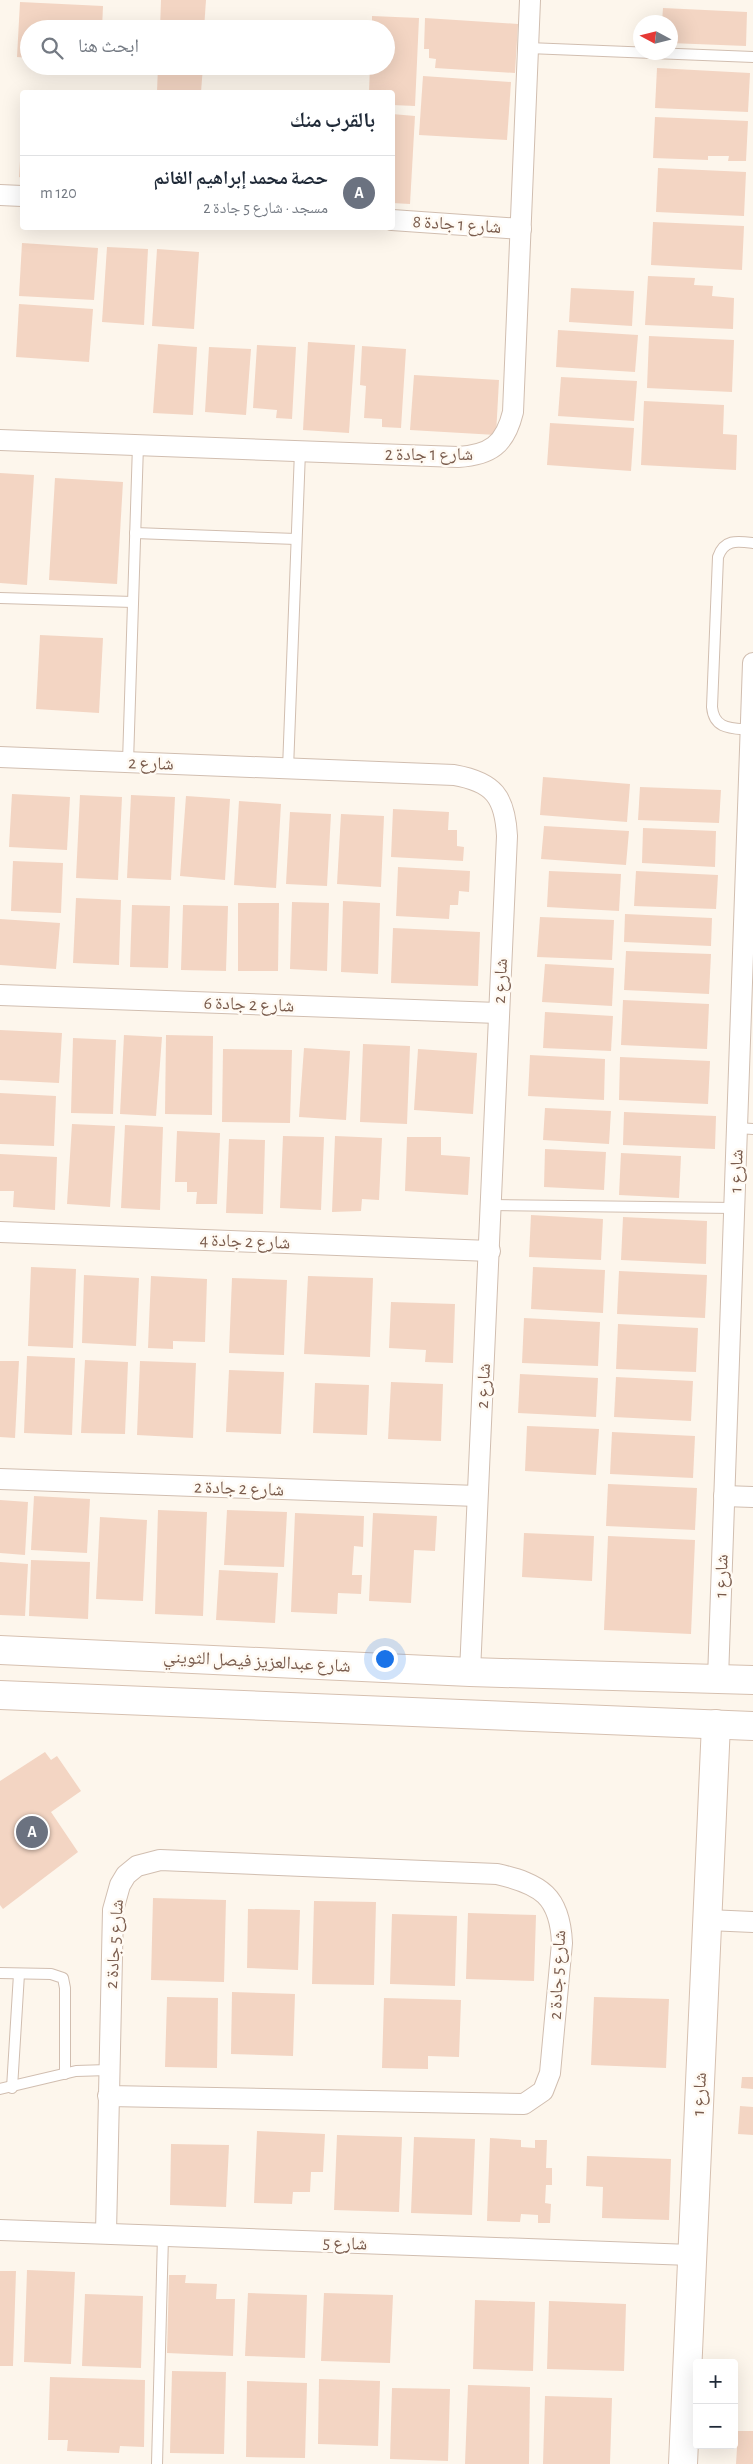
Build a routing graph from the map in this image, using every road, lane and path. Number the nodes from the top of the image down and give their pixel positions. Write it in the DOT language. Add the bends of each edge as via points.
graph roads {
  1 [pos="530,0"];
  2 [pos="528,48"];
  3 [pos="753,57"];
  4 [pos="0,195"];
  5 [pos="20,196"];
  6 [pos="395,220"];
  7 [pos="521,228"];
  8 [pos="0,440"];
  9 [pos="138,445"];
  10 [pos="300,451"];
  11 [pos="135,533"];
  12 [pos="296,539"];
  13 [pos="753,543"];
  14 [pos="0,598"];
  15 [pos="133,602"];
  16 [pos="753,663"];
  17 [pos="751,730"];
  18 [pos="0,757"];
  19 [pos="128,762"];
  20 [pos="751,762"];
  21 [pos="288,769"];
  22 [pos="0,995"];
  23 [pos="498,1013"];
  24 [pos="745,1128"];
  25 [pos="492,1205"];
  26 [pos="734,1208"];
  27 [pos="0,1232"];
  28 [pos="490,1251"];
  29 [pos="0,1479"];
  30 [pos="478,1496"];
  31 [pos="724,1496"];
  32 [pos="753,1497"];
  33 [pos="0,1650"];
  34 [pos="152,1656"];
  35 [pos="216,1658"];
  36 [pos="470,1672"];
  37 [pos="718,1679"];
  38 [pos="753,1680"];
  39 [pos="0,1695"];
  40 [pos="150,1700"];
  41 [pos="215,1702"];
  42 [pos="716,1724"];
  43 [pos="753,1726"];
  44 [pos="708,1920"];
  45 [pos="753,1922"];
  46 [pos="0,1973"];
  47 [pos="19,1974"];
  48 [pos="108,2070"];
  49 [pos="65,2074"];
  50 [pos="12,2088"];
  51 [pos="0,2090"];
  52 [pos="108,2096"];
  53 [pos="0,2230"];
  54 [pos="106,2233"];
  55 [pos="163,2236"];
  56 [pos="691,2255"];
  57 [pos="157,2464"];
  58 [pos="683,2464"];
  1 -- 2 [label="street, شارع 1 جادة 2"];
  2 -- 3 [label="lane"];
  2 -- 7 [label="street, شارع 1 جادة 2"];
  4 -- 5 [label="street"];
  6 -- 7 [label="street, شارع 1 جادة 8"];
  7 -- 10 [label="street, شارع 1 جادة 2" via="513,412 499,444 477,455 458,457"];
  8 -- 9 [label="street, شارع 1 جادة 2"];
  9 -- 10 [label="street, شارع 1 جادة 2"];
  9 -- 11 [label="lane"];
  10 -- 12 [label="lane"];
  11 -- 12 [label="lane"];
  11 -- 15 [label="lane"];
  12 -- 21 [label="lane"];
  13 -- 17 [label="lane" via="727,543 718,557 712,707 713,718 719,724"];
  14 -- 15 [label="lane"];
  15 -- 19 [label="lane"];
  16 -- 17 [label="street, شارع 1"];
  17 -- 20 [label="street, شارع 1"];
  18 -- 19 [label="street, شارع 2"];
  19 -- 21 [label="street, شارع 2"];
  20 -- 24 [label="street, شارع 1"];
  21 -- 23 [label="street, شارع 2" via="454,776 485,785 498,796 506,816 507,836"];
  22 -- 23 [label="street, شارع 2 جادة 6"];
  23 -- 25 [label="street, شارع 2"];
  24 -- 26 [label="street, شارع 1"];
  25 -- 26 [label="lane"];
  25 -- 28 [label="street, شارع 2"];
  26 -- 31 [label="street, شارع 1"];
  27 -- 28 [label="street, شارع 2 جادة 4"];
  28 -- 30 [label="street, شارع 2"];
  29 -- 30 [label="street, شارع 2 جادة 2"];
  30 -- 36 [label="street, شارع 2"];
  31 -- 32 [label="street"];
  31 -- 37 [label="street, شارع 1"];
  33 -- 34 [label="street, شارع عبدالعزيز فيصل الثويني"];
  34 -- 35 [label="street, شارع عبدالعزيز فيصل الثويني"];
  34 -- 40 [label="street" via="161,1660 169,1679 163,1693"];
  35 -- 36 [label="street, شارع عبدالعزيز فيصل الثويني"];
  35 -- 41 [label="street" via="203,1675 207,1695"];
  36 -- 37 [label="street, شارع عبدالعزيز فيصل الثويني"];
  37 -- 38 [label="street, شارع عبدالعزيز فيصل الثويني"];
  39 -- 40 [label="street"];
  40 -- 41 [label="street"];
  41 -- 42 [label="street"];
  42 -- 43 [label="street"];
  42 -- 44 [label="street, شارع 1"];
  44 -- 45 [label="street"];
  44 -- 56 [label="street, شارع 1"];
  46 -- 47 [label="lane"];
  47 -- 49 [label="lane" via="51,1974 63,1978"];
  47 -- 50 [label="lane"];
  48 -- 49 [label="lane" via="87,2069"];
  48 -- 52 [label="street, شارع 5 جادة 2"];
  48 -- 52 [label="street, شارع 5 جادة 2" via="113,1910 126,1875 147,1862 497,1874 531,1884 541,1890 557,1910 562,1943 550,2073 543,2091 524,2104"];
  49 -- 50 [label="lane"];
  50 -- 51 [label="lane"];
  52 -- 54 [label="street, شارع 5 جادة 2"];
  53 -- 54 [label="street, شارع 5"];
  54 -- 55 [label="street, شارع 5"];
  55 -- 56 [label="street, شارع 5"];
  55 -- 57 [label="lane"];
  56 -- 58 [label="street, شارع 1"];
}
